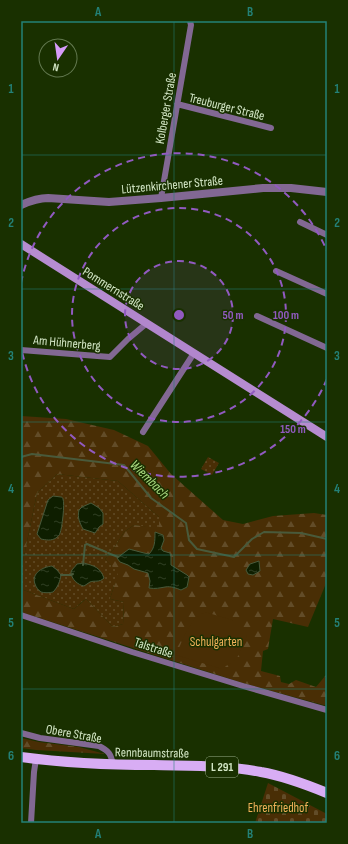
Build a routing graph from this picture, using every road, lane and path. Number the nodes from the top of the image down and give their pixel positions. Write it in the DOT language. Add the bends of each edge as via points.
graph roads {
  1 [pos="190,21"];
  2 [pos="177,104"];
  3 [pos="271,128"];
  4 [pos="327,192"];
  5 [pos="161,198"];
  6 [pos="21,205"];
  7 [pos="300,222"];
  8 [pos="327,235"];
  9 [pos="21,244"];
  10 [pos="276,271"];
  11 [pos="327,294"];
  12 [pos="257,316"];
  13 [pos="147,323"];
  14 [pos="327,340"];
  15 [pos="324,347"];
  16 [pos="21,350"];
  17 [pos="194,353"];
  18 [pos="143,432"];
  19 [pos="327,437"];
  20 [pos="21,615"];
  21 [pos="327,710"];
  22 [pos="21,733"];
  23 [pos="21,757"];
  24 [pos="36,759"];
  25 [pos="113,764"];
  26 [pos="327,793"];
  27 [pos="31,823"];
  1 -- 2 [label="street, Kolberger Straße"];
  2 -- 3 [label="street, Treuburger Straße"];
  2 -- 5 [label="street, Kolberger Straße"];
  4 -- 5 [label="street, Lützenkirchener Straße" via="263,188"];
  5 -- 6 [label="street, Lützenkirchener Straße" via="108,202 42,198"];
  7 -- 8 [label="street"];
  9 -- 13 [label="main road, Pommernstraße"];
  10 -- 11 [label="street"];
  12 -- 15 [label="street"];
  13 -- 16 [label="street, Am Hühnerberg" via="110,357"];
  13 -- 17 [label="main road, Pommernstraße"];
  14 -- 15 [label="street"];
  17 -- 18 [label="street"];
  17 -- 19 [label="main road, Pommernstraße"];
  20 -- 21 [label="street, Talstraße" via="132,652"];
  22 -- 25 [label="street, Obere Straße" via="99,746 112,756"];
  23 -- 24 [label="main road, Rennbaumstraße / L 291"];
  24 -- 25 [label="main road, Rennbaumstraße / L 291"];
  24 -- 27 [label="street"];
  25 -- 26 [label="main road, Rennbaumstraße / L 291" via="236,768 280,776"];
}
